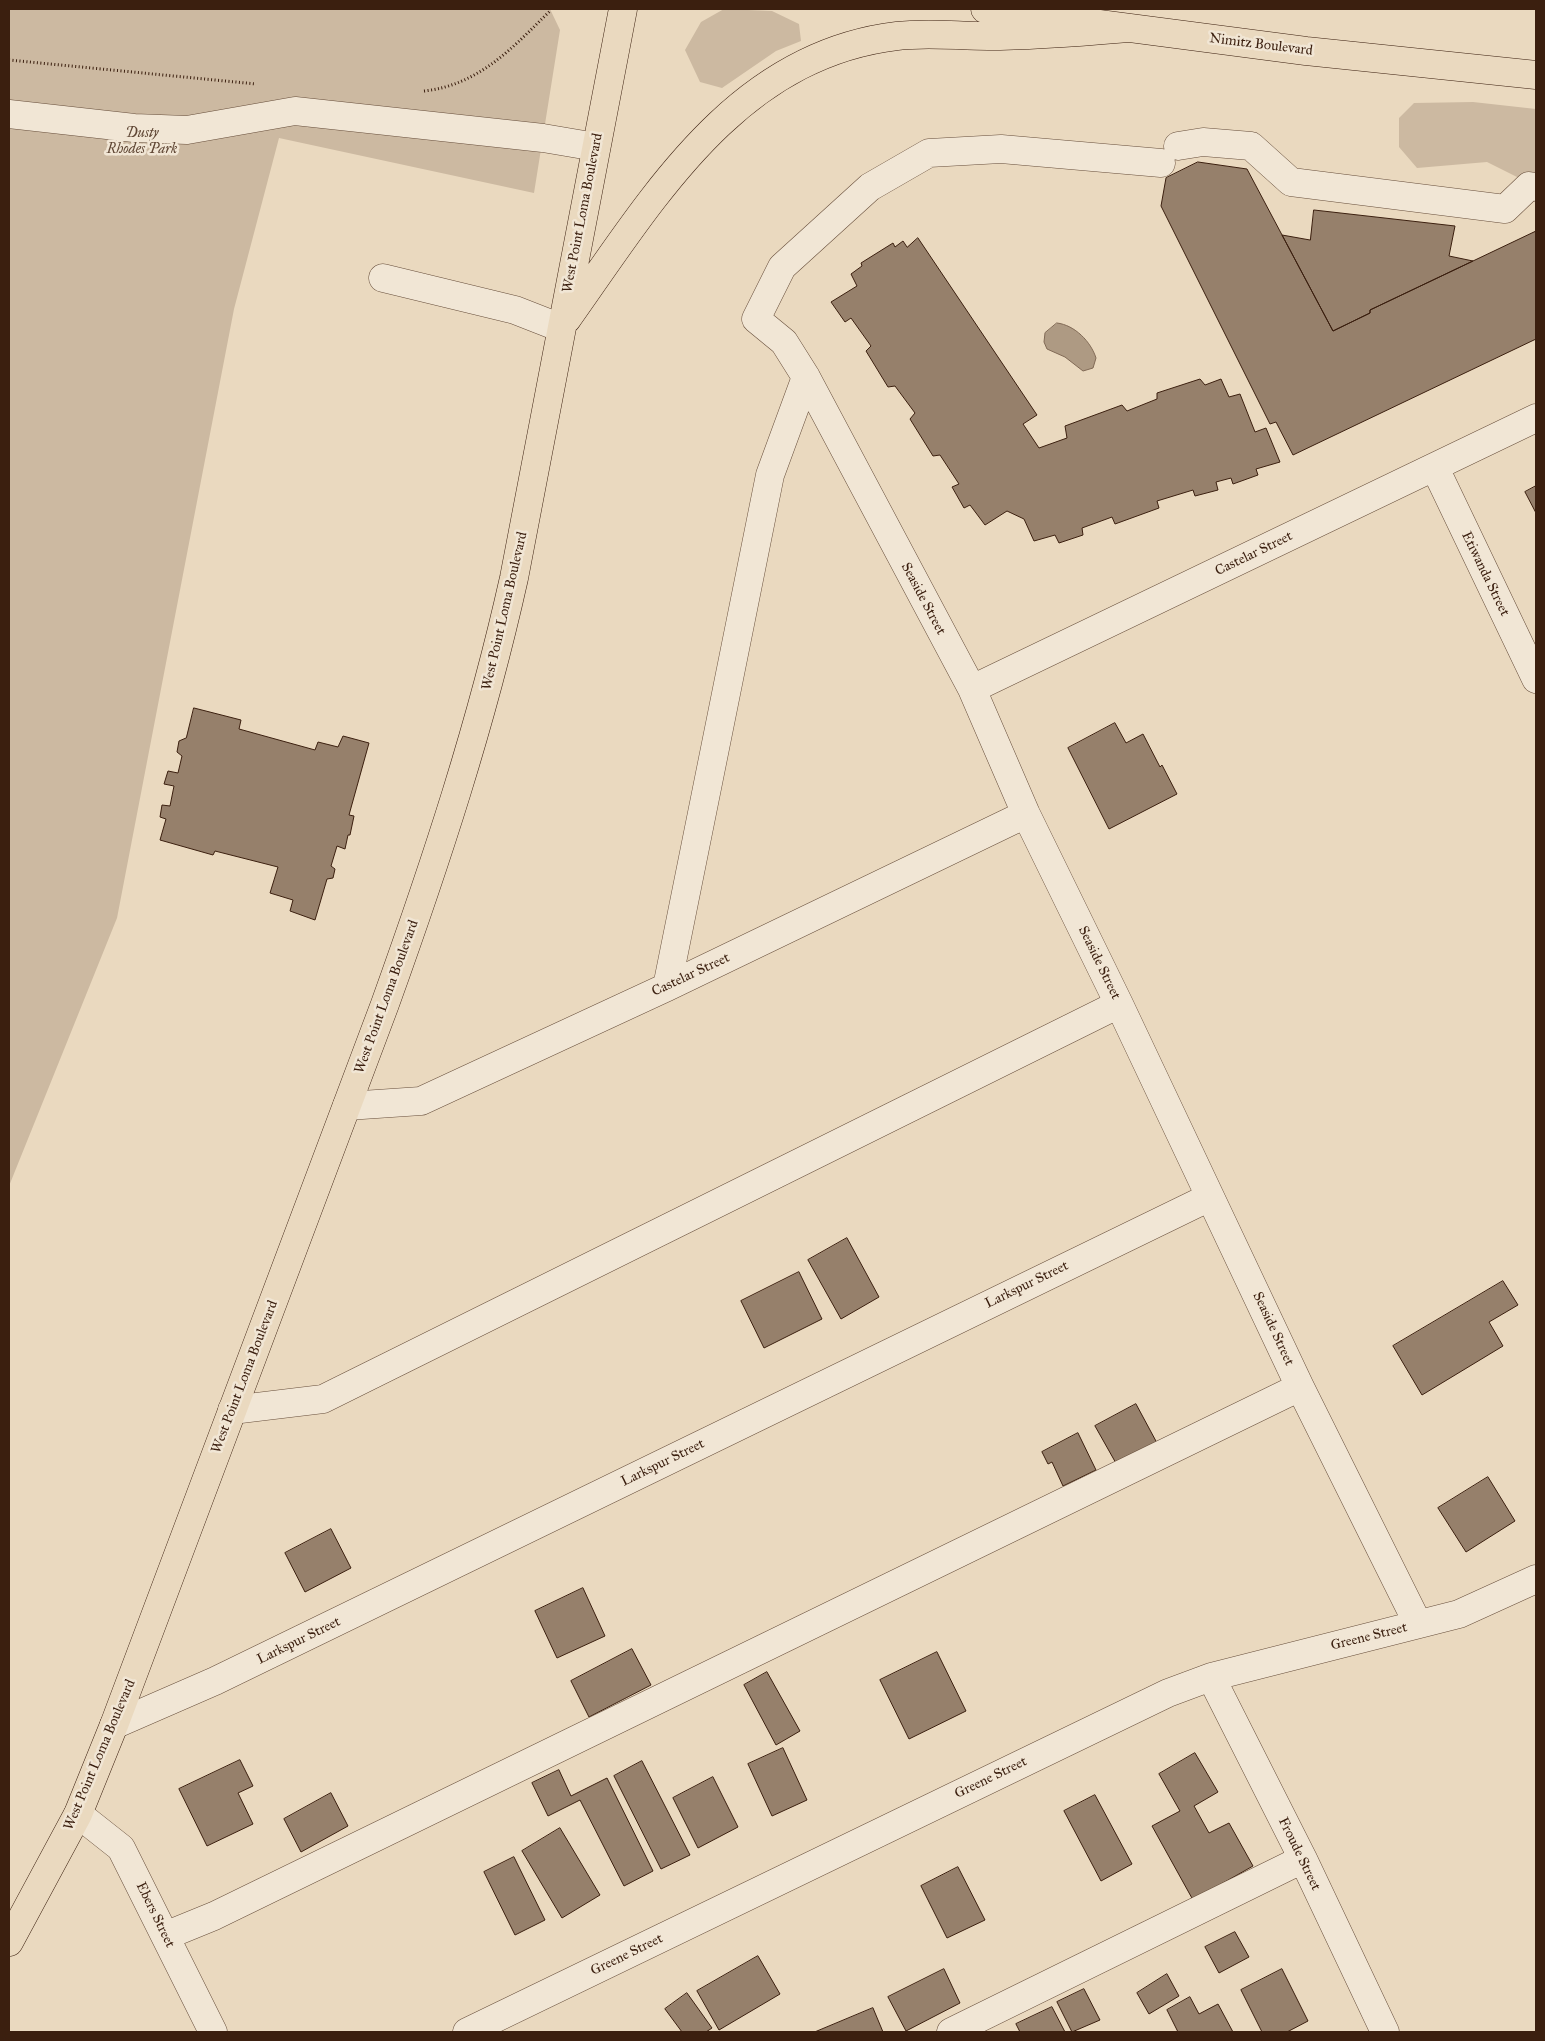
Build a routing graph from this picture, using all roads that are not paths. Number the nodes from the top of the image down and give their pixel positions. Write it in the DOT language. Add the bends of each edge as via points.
graph roads {
  1 [pos="623,9"];
  2 [pos="985,9"];
  3 [pos="1128,28"];
  4 [pos="1536,75"];
  5 [pos="9,114"];
  6 [pos="596,147"];
  7 [pos="1536,187"];
  8 [pos="383,278"];
  9 [pos="560,328"];
  10 [pos="806,377"];
  11 [pos="1536,418"];
  12 [pos="1435,468"];
  13 [pos="1536,680"];
  14 [pos="972,689"];
  15 [pos="1026,814"];
  16 [pos="667,987"];
  17 [pos="1120,1004"];
  18 [pos="347,1106"];
  19 [pos="1210,1197"];
  20 [pos="1300,1386"];
  21 [pos="232,1410"];
  22 [pos="1536,1579"];
  23 [pos="1418,1624"];
  24 [pos="1211,1677"];
  25 [pos="114,1725"];
  26 [pos="78,1814"];
  27 [pos="1303,1859"];
  28 [pos="165,1936"];
  29 [pos="9,1942"];
  30 [pos="213,2032"];
  31 [pos="467,2032"];
  32 [pos="951,2032"];
  33 [pos="1385,2032"];
  1 -- 6 [label="main road, West Point Loma Boulevard"];
  2 -- 3 [label="main road, Nimitz Boulevard"];
  3 -- 4 [label="main road, Nimitz Boulevard"];
  3 -- 9 [label="main road" via="1051,35 898,36 833,51 802,64 746,99 697,143"];
  5 -- 6 [label="street" via="134,128 187,130 295,111 543,138"];
  6 -- 9 [label="main road, West Point Loma Boulevard"];
  7 -- 10 [label="street, Seaside Street" via="1529,186 1506,209 1290,182 1251,146 1203,142 1170,154 1001,149 929,153 870,187 782,267 756,319 784,342"];
  8 -- 9 [label="street" via="515,310"];
  9 -- 18 [label="main road, West Point Loma Boulevard" via="495,663 462,781 423,898"];
  10 -- 14 [label="street, Seaside Street"];
  10 -- 16 [label="street" via="770,475"];
  11 -- 12 [label="street, Castelar Street"];
  12 -- 13 [label="street, Etiwanda Street"];
  12 -- 14 [label="street, Castelar Street"];
  14 -- 15 [label="street, Seaside Street"];
  15 -- 16 [label="street, Castelar Street"];
  15 -- 17 [label="street, Seaside Street"];
  16 -- 18 [label="street, Castelar Street" via="421,1101"];
  17 -- 19 [label="street, Seaside Street"];
  17 -- 21 [label="street" via="323,1399"];
  18 -- 21 [label="main road, West Point Loma Boulevard"];
  19 -- 20 [label="street, Seaside Street"];
  19 -- 25 [label="street, Larkspur Street" via="216,1682"];
  20 -- 23 [label="street, Seaside Street"];
  20 -- 28 [label="street" via="259,1894"];
  21 -- 25 [label="main road, West Point Loma Boulevard"];
  22 -- 23 [label="street, Greene Street" via="1459,1614"];
  23 -- 24 [label="street, Greene Street"];
  24 -- 27 [label="street, Froude Street"];
  24 -- 31 [label="street, Greene Street" via="1168,1692"];
  25 -- 26 [label="main road, West Point Loma Boulevard"];
  26 -- 28 [label="street, Ebers Street" via="121,1848"];
  26 -- 29 [label="main road, West Point Loma Boulevard"];
  27 -- 32 [label="street"];
  27 -- 33 [label="street, Froude Street"];
  28 -- 30 [label="street, Ebers Street"];
}
